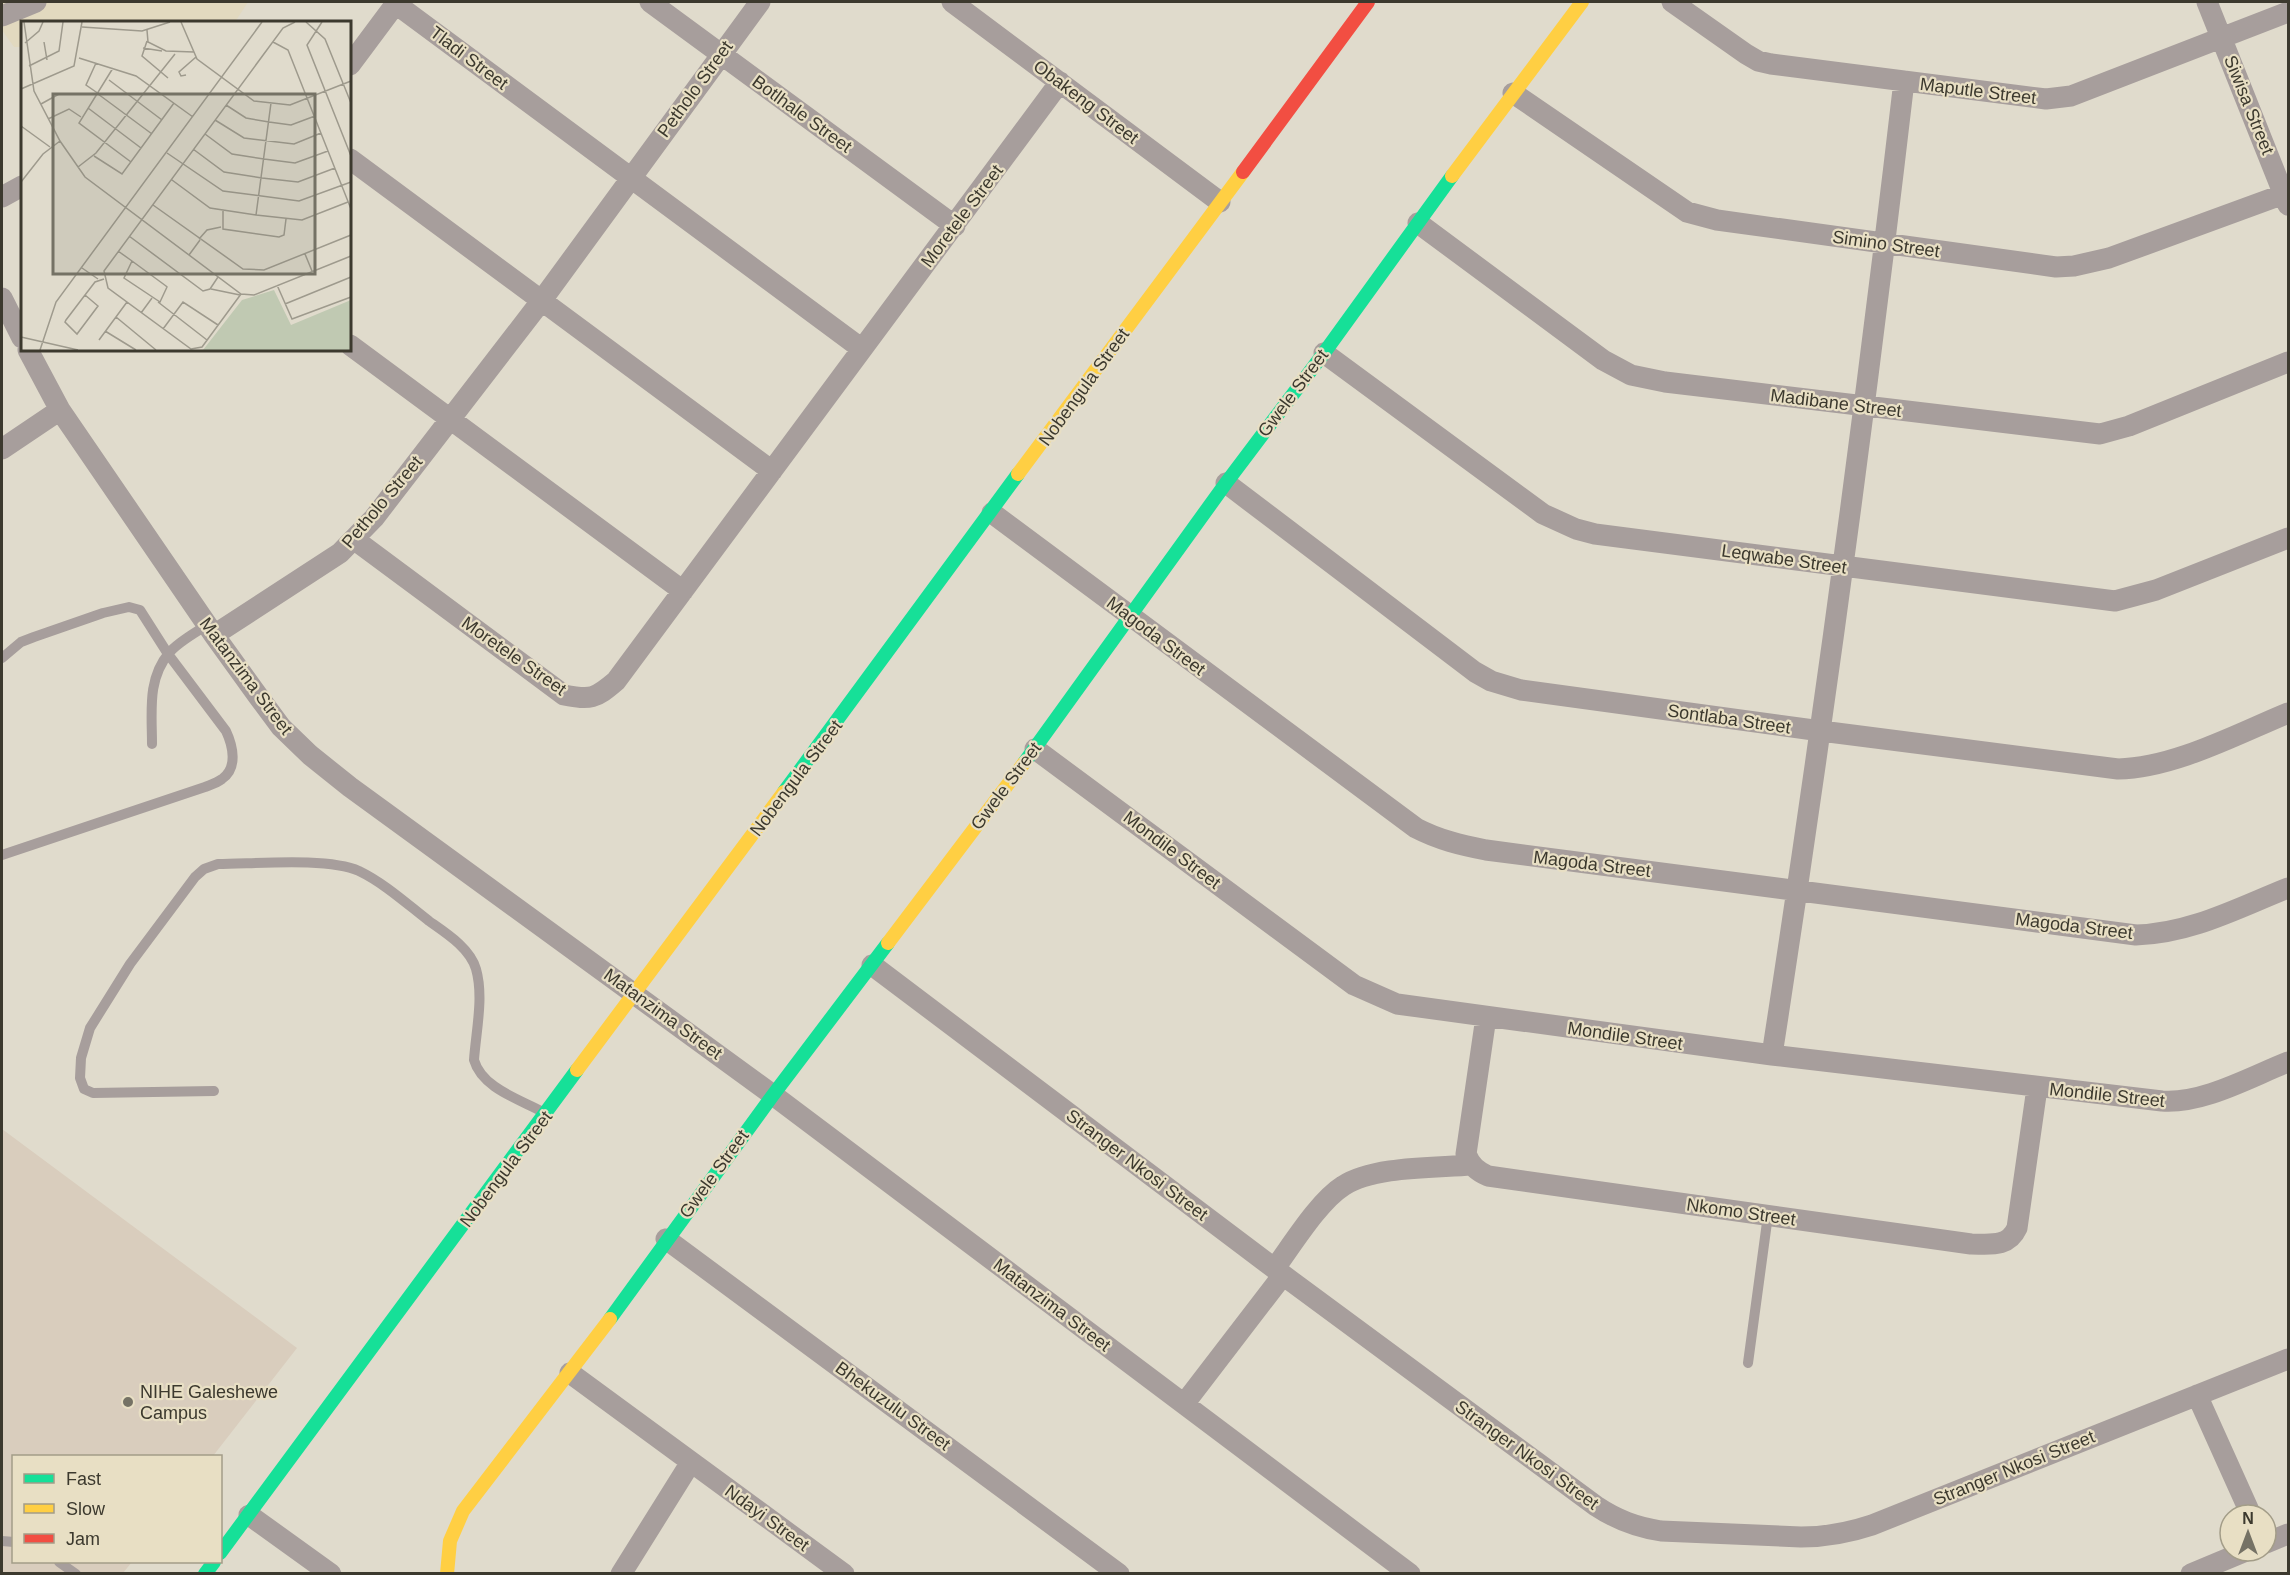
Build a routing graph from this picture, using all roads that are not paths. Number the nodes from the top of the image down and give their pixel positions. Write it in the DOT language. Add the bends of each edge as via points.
graph roads {
  1 [pos="36,2"];
  2 [pos="397,2"];
  3 [pos="650,2"];
  4 [pos="760,2"];
  5 [pos="952,2"];
  6 [pos="1368,2"];
  7 [pos="1581,2"];
  8 [pos="1672,2"];
  9 [pos="2207,2"];
  10 [pos="2289,12"];
  11 [pos="2,16"];
  12 [pos="2223,38"];
  13 [pos="720,53"];
  14 [pos="351,64"];
  15 [pos="1904,81"];
  16 [pos="1060,82"];
  17 [pos="1513,93"];
  18 [pos="351,160"];
  19 [pos="631,178"];
  20 [pos="21,187"];
  21 [pos="2,197"];
  22 [pos="2286,200"];
  23 [pos="1220,202"];
  24 [pos="1419,223"];
  25 [pos="955,226"];
  26 [pos="1885,244"];
  27 [pos="2,298"];
  28 [pos="542,300"];
  29 [pos="21,336"];
  30 [pos="351,346"];
  31 [pos="862,349"];
  32 [pos="29,351"];
  33 [pos="1324,353"];
  34 [pos="2289,362"];
  35 [pos="1864,406"];
  36 [pos="60,410"];
  37 [pos="450,418"];
  38 [pos="2,448"];
  39 [pos="772,471"];
  40 [pos="1226,483"];
  41 [pos="992,513"];
  42 [pos="2289,538"];
  43 [pos="355,540"];
  44 [pos="1841,567"];
  45 [pos="683,591"];
  46 [pos="1130,616"];
  47 [pos="210,630"];
  48 [pos="168,654"];
  49 [pos="2,658"];
  50 [pos="2289,713"];
  51 [pos="1821,731"];
  52 [pos="152,744"];
  53 [pos="1035,748"];
  54 [pos="2,855"];
  55 [pos="2289,888"];
  56 [pos="1797,891"];
  57 [pos="872,965"];
  58 [pos="636,994"];
  59 [pos="1486,1017"];
  60 [pos="1772,1055"];
  61 [pos="2289,1062"];
  62 [pos="2037,1088"];
  63 [pos="214,1091"];
  64 [pos="773,1095"];
  65 [pos="547,1114"];
  66 [pos="1471,1165"];
  67 [pos="1768,1215"];
  68 [pos="666,1239"];
  69 [pos="1279,1272"];
  70 [pos="2289,1359"];
  71 [pos="1748,1363"];
  72 [pos="570,1373"];
  73 [pos="2198,1395"];
  74 [pos="1184,1404"];
  75 [pos="691,1462"];
  76 [pos="2246,1503"];
  77 [pos="249,1515"];
  78 [pos="222,1550"];
  79 [pos="60,1563"];
  80 [pos="2218,1563"];
  81 [pos="76,1574"];
  82 [pos="331,1574"];
  83 [pos="447,1574"];
  84 [pos="621,1574"];
  85 [pos="844,1574"];
  86 [pos="1119,1574"];
  87 [pos="1410,1574"];
  88 [pos="2192,1574"];
  1 -- 11 [label="street"];
  2 -- 14 [label="street, Tladi Street"];
  2 -- 19 [label="street, Tladi Street"];
  3 -- 13 [label="street, Botlhale Street"];
  4 -- 13 [label="street, Petholo Street"];
  5 -- 16 [label="street, Obakeng Street"];
  6 -- 23 [label="street, Nobengula Street"];
  7 -- 17 [label="street, Gwele Street"];
  8 -- 15 [label="street, Maputle Street" via="1758,61"];
  9 -- 12 [label="street, Siwisa Street"];
  10 -- 12 [label="street, Maputle Street"];
  12 -- 15 [label="street, Maputle Street" via="2059,98"];
  12 -- 22 [label="street, Siwisa Street"];
  13 -- 19 [label="street, Petholo Street"];
  13 -- 25 [label="street, Botlhale Street"];
  15 -- 26 [label="street"];
  16 -- 23 [label="street, Obakeng Street"];
  16 -- 25 [label="street, Moretele Street"];
  17 -- 24 [label="street, Gwele Street"];
  17 -- 26 [label="street, Simino Street" via="1687,212 1717,220"];
  18 -- 28 [label="street"];
  19 -- 28 [label="street, Petholo Street"];
  19 -- 31 [label="street"];
  20 -- 21 [label="street"];
  22 -- 26 [label="street, Simino Street" via="2074,266 2056,267"];
  23 -- 41 [label="street, Nobengula Street"];
  24 -- 33 [label="street, Gwele Street"];
  24 -- 35 [label="street, Madibane Street" via="1603,360 1631,375"];
  25 -- 31 [label="street, Moretele Street"];
  26 -- 35 [label="street"];
  27 -- 29 [label="street"];
  28 -- 37 [label="street, Petholo Street"];
  28 -- 39 [label="street"];
  30 -- 37 [label="street"];
  31 -- 39 [label="street, Moretele Street"];
  32 -- 36 [label="street, Matanzima Street"];
  33 -- 40 [label="street, Gwele Street"];
  33 -- 44 [label="street, Leqwabe Street" via="1558,523 1595,534"];
  34 -- 35 [label="street, Madibane Street" via="2100,434"];
  35 -- 44 [label="street"];
  36 -- 38 [label="street"];
  36 -- 47 [label="street, Matanzima Street"];
  37 -- 43 [label="street, Petholo Street"];
  37 -- 45 [label="street"];
  39 -- 45 [label="street, Moretele Street"];
  40 -- 46 [label="street, Gwele Street"];
  40 -- 51 [label="street, Sontlaba Street" via="1491,681 1521,690"];
  41 -- 46 [label="street, Magoda Street"];
  41 -- 58 [label="street, Nobengula Street"];
  42 -- 44 [label="street, Leqwabe Street" via="2156,590 2115,601"];
  43 -- 45 [label="street, Moretele Street" via="564,695 600,695 616,681"];
  43 -- 47 [label="street, Petholo Street" via="340,553"];
  44 -- 51 [label="street"];
  46 -- 53 [label="street, Gwele Street"];
  46 -- 56 [label="street, Magoda Street" via="1434,838 1486,850"];
  47 -- 48 [label="lane"];
  47 -- 58 [label="street, Matanzima Street" via="281,727 310,754"];
  48 -- 49 [label="lane" via="144,614 129,607 21,642"];
  48 -- 52 [label="lane" via="154,681"];
  48 -- 54 [label="lane" via="232,744 233,758 223,779"];
  50 -- 51 [label="street, Sontlaba Street" via="2171,760 2118,769"];
  51 -- 56 [label="street"];
  53 -- 57 [label="street, Gwele Street"];
  53 -- 59 [label="street, Mondile Street" via="1354,986 1397,1004"];
  55 -- 56 [label="street, Magoda Street" via="2193,925 2136,935"];
  56 -- 60 [label="street"];
  57 -- 64 [label="street, Gwele Street"];
  57 -- 69 [label="street, Stranger Nkosi Street"];
  58 -- 64 [label="street, Matanzima Street"];
  58 -- 65 [label="street, Nobengula Street"];
  59 -- 60 [label="street, Mondile Street"];
  59 -- 66 [label="street" via="1467,1140 1466,1154"];
  60 -- 62 [label="street, Mondile Street"];
  61 -- 62 [label="street, Mondile Street" via="2210,1094 2177,1102"];
  62 -- 67 [label="street, Nkomo Street" via="2020,1214 2014,1236 2004,1242 1971,1244"];
  63 -- 65 [label="lane" via="93,1093 84,1089 81,1058 90,1028 130,964 204,868 218,864 329,864 358,870 372,879 470,956 478,984 474,1060 478,1071 486,1081"];
  64 -- 68 [label="street, Gwele Street"];
  64 -- 74 [label="street, Matanzima Street"];
  65 -- 77 [label="street, Nobengula Street"];
  66 -- 67 [label="street, Nkomo Street" via="1488,1176"];
  66 -- 69 [label="street" via="1386,1171 1342,1186 1324,1204"];
  67 -- 71 [label="lane"];
  68 -- 72 [label="street, Gwele Street"];
  68 -- 86 [label="street, Bhekuzulu Street"];
  69 -- 73 [label="street, Stranger Nkosi Street" via="1596,1506 1618,1520 1661,1532 1801,1537 1845,1533"];
  69 -- 74 [label="street"];
  70 -- 73 [label="street, Stranger Nkosi Street"];
  72 -- 75 [label="street, Ndayi Street"];
  72 -- 83 [label="street, Gwele Street" via="463,1511 448,1543"];
  73 -- 76 [label="street"];
  74 -- 87 [label="street, Matanzima Street"];
  75 -- 84 [label="street"];
  75 -- 85 [label="street, Ndayi Street"];
  77 -- 78 [label="street, Nobengula Street"];
  77 -- 82 [label="street"];
  79 -- 81 [label="lane"];
  80 -- 88 [label="street"];
}
